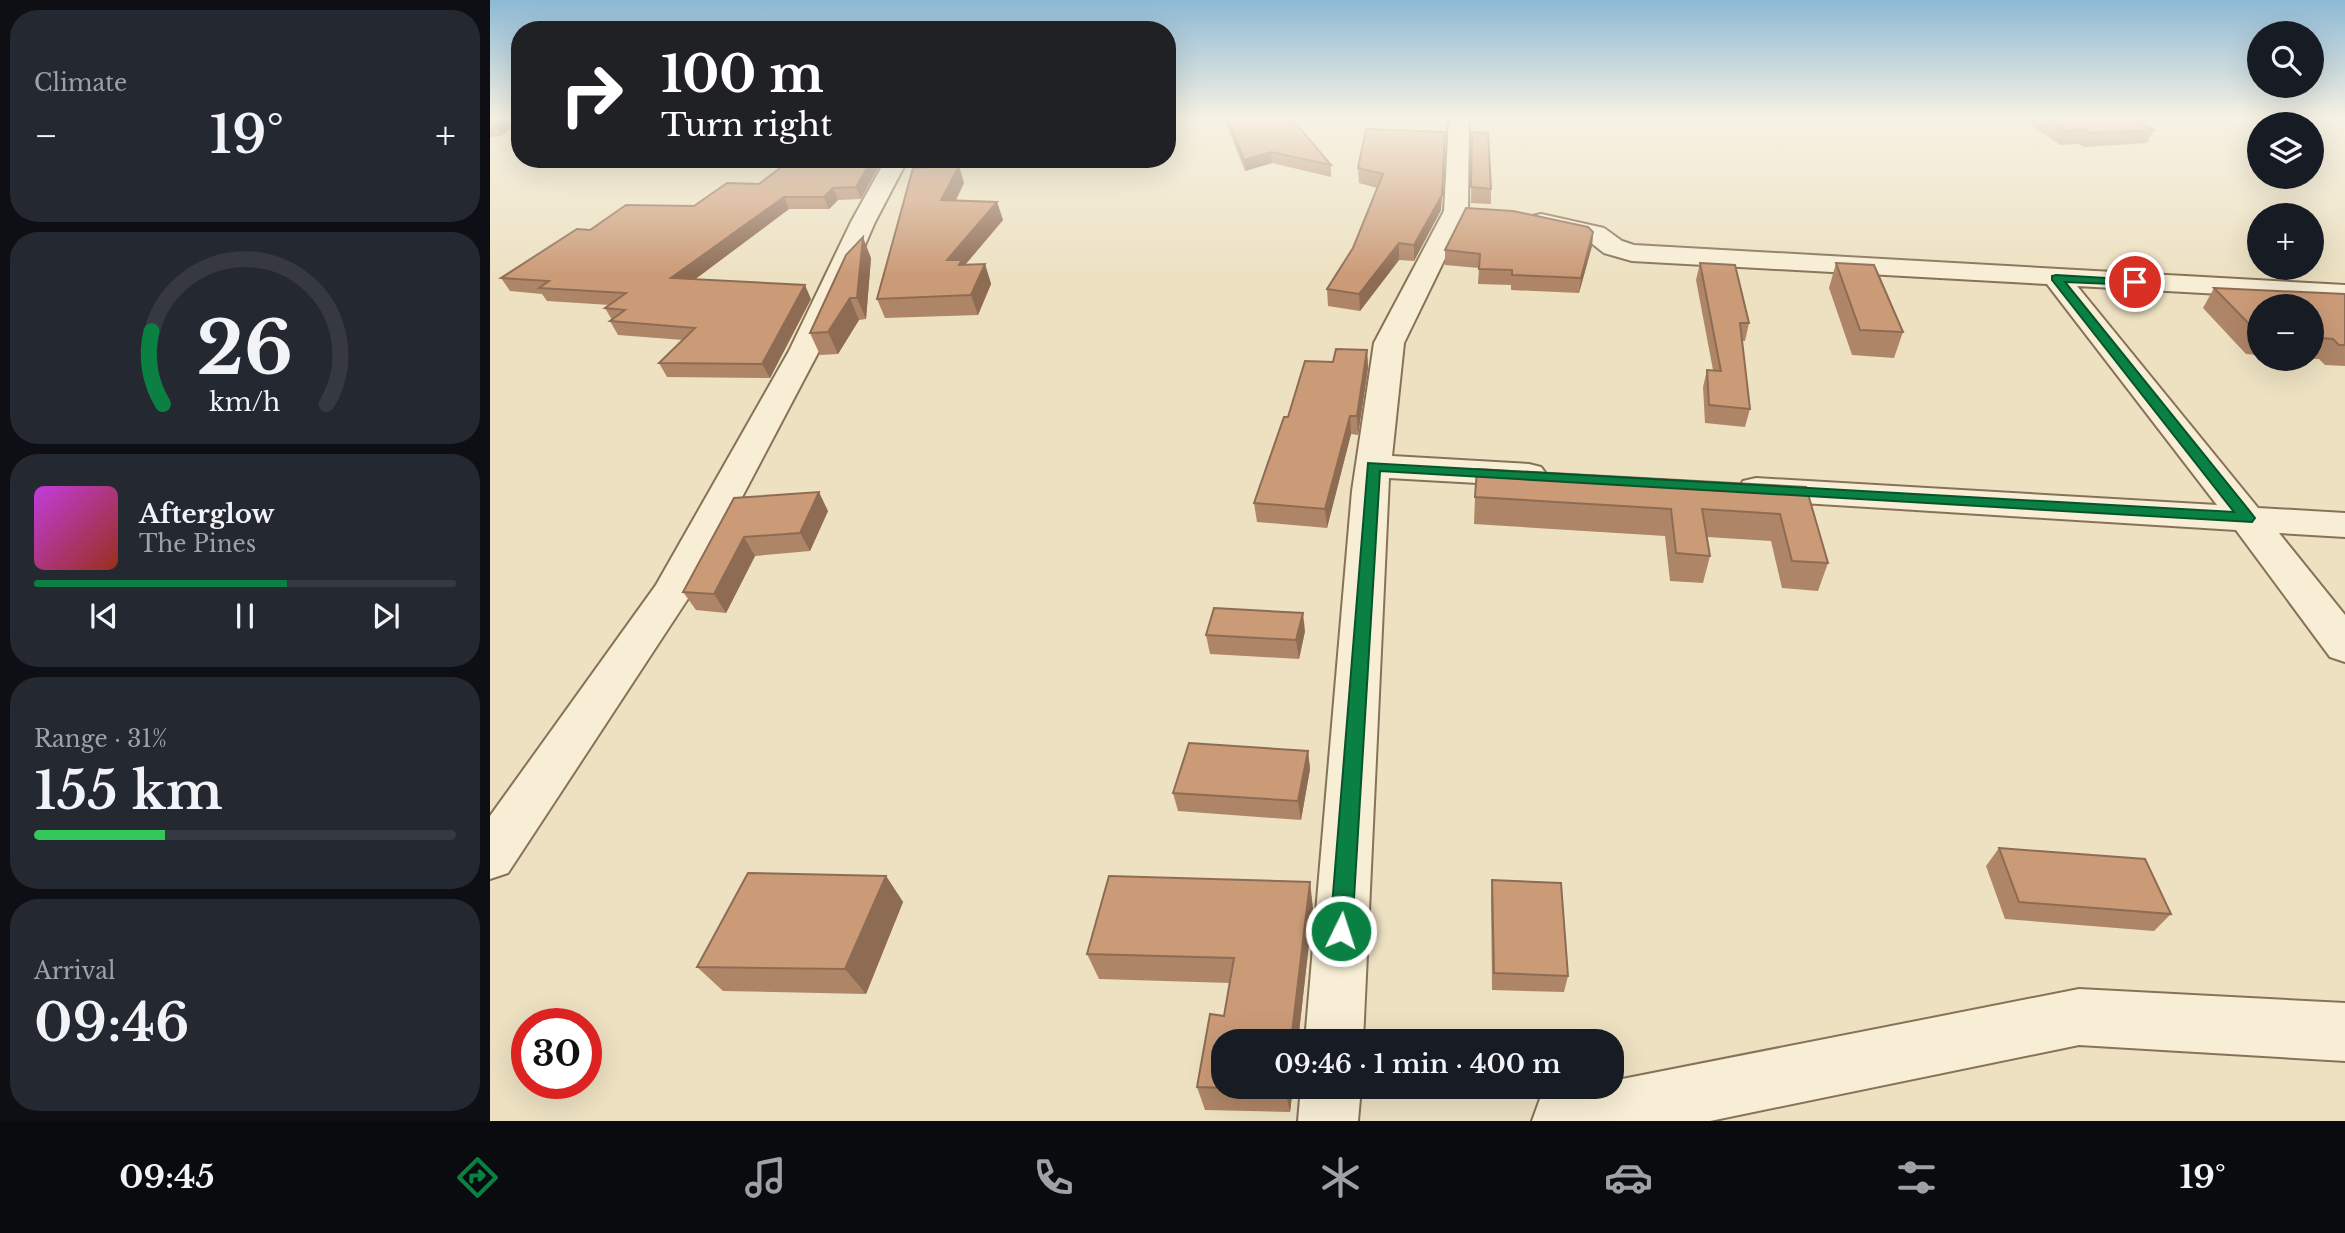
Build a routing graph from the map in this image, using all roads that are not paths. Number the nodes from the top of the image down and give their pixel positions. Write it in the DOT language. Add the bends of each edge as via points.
graph roads {
  1 [pos="891,170"];
  2 [pos="1464,170"];
  3 [pos="1512,216"];
  4 [pos="2056,278"];
  5 [pos="2345,293"];
  6 [pos="1373,466"];
  7 [pos="1567,478"];
  8 [pos="1720,487"];
  9 [pos="2247,518"];
  10 [pos="2345,525"];
  11 [pos="2345,646"];
  12 [pos="490,857"];
  13 [pos="1335,1029"];
  14 [pos="2345,1032"];
  15 [pos="1330,1099"];
  16 [pos="1328,1121"];
  17 [pos="1562,1121"];
  1 -- 12 [label="street" via="804,351 671,594"];
  2 -- 6 [label="street" via="1467,212 1390,343"];
  3 -- 4 [label="street" via="1595,233 1613,247 1632,253"];
  4 -- 5 [label="street"];
  4 -- 9 [label="street"];
  6 -- 7 [label="street"];
  6 -- 13 [label="street"];
  8 -- 9 [label="street"];
  9 -- 10 [label="street"];
  9 -- 11 [label="street"];
  14 -- 17 [label="street" via="2079,1017"];
  15 -- 16 [label="street"];
}
